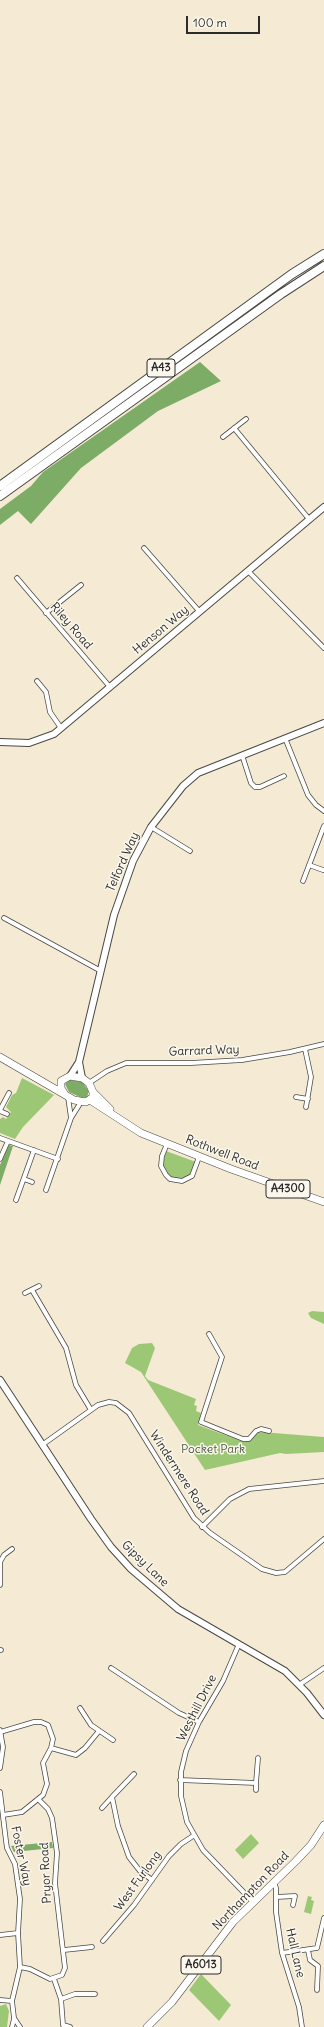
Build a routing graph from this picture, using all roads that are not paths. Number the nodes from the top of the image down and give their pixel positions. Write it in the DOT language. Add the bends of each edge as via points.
graph roads {
  1 [pos="324,254"];
  2 [pos="324,266"];
  3 [pos="246,419"];
  4 [pos="234,428"];
  5 [pos="223,437"];
  6 [pos="0,486"];
  7 [pos="0,496"];
  8 [pos="324,507"];
  9 [pos="309,519"];
  10 [pos="144,548"];
  11 [pos="248,571"];
  12 [pos="17,578"];
  13 [pos="81,585"];
  14 [pos="199,612"];
  15 [pos="46,613"];
  16 [pos="324,648"];
  17 [pos="37,681"];
  18 [pos="110,687"];
  19 [pos="324,723"];
  20 [pos="61,728"];
  21 [pos="285,738"];
  22 [pos="0,742"];
  23 [pos="242,755"];
  24 [pos="284,776"];
  25 [pos="324,811"];
  26 [pos="324,826"];
  27 [pos="151,827"];
  28 [pos="190,851"];
  29 [pos="309,865"];
  30 [pos="323,870"];
  31 [pos="303,881"];
  32 [pos="4,918"];
  33 [pos="101,972"];
  34 [pos="324,1044"];
  35 [pos="305,1049"];
  36 [pos="0,1057"];
  37 [pos="79,1062"];
  38 [pos="70,1076"];
  39 [pos="39,1078"];
  40 [pos="82,1078"];
  41 [pos="62,1081"];
  42 [pos="89,1083"];
  43 [pos="93,1092"];
  44 [pos="9,1093"];
  45 [pos="66,1095"];
  46 [pos="296,1098"];
  47 [pos="308,1099"];
  48 [pos="90,1100"];
  49 [pos="81,1102"];
  50 [pos="306,1107"];
  51 [pos="0,1110"];
  52 [pos="7,1114"];
  53 [pos="116,1117"];
  54 [pos="71,1118"];
  55 [pos="0,1138"];
  56 [pos="8,1141"];
  57 [pos="167,1144"];
  58 [pos="34,1150"];
  59 [pos="199,1157"];
  60 [pos="0,1159"];
  61 [pos="58,1159"];
  62 [pos="24,1179"];
  63 [pos="32,1182"];
  64 [pos="46,1190"];
  65 [pos="16,1200"];
  66 [pos="324,1202"];
  67 [pos="39,1286"];
  68 [pos="32,1290"];
  69 [pos="25,1293"];
  70 [pos="210,1334"];
  71 [pos="0,1380"];
  72 [pos="91,1410"];
  73 [pos="270,1431"];
  74 [pos="42,1445"];
  75 [pos="324,1481"];
  76 [pos="202,1526"];
  77 [pos="324,1539"];
  78 [pos="12,1549"];
  79 [pos="0,1562"];
  80 [pos="0,1585"];
  81 [pos="239,1644"];
  82 [pos="111,1668"];
  83 [pos="324,1668"];
  84 [pos="299,1685"];
  85 [pos="80,1708"];
  86 [pos="324,1715"];
  87 [pos="199,1722"];
  88 [pos="0,1731"];
  89 [pos="99,1731"];
  90 [pos="113,1740"];
  91 [pos="51,1748"];
  92 [pos="1,1755"];
  93 [pos="258,1758"];
  94 [pos="0,1768"];
  95 [pos="134,1774"];
  96 [pos="180,1780"];
  97 [pos="256,1783"];
  98 [pos="256,1790"];
  99 [pos="0,1792"];
  100 [pos="112,1797"];
  101 [pos="38,1799"];
  102 [pos="102,1808"];
  103 [pos="3,1815"];
  104 [pos="324,1825"];
  105 [pos="193,1836"];
  106 [pos="152,1880"];
  107 [pos="274,1882"];
  108 [pos="276,1897"];
  109 [pos="253,1902"];
  110 [pos="293,1905"];
  111 [pos="324,1918"];
  112 [pos="18,1933"];
  113 [pos="0,1935"];
  114 [pos="102,1941"];
  115 [pos="92,1947"];
  116 [pos="64,1950"];
  117 [pos="308,1950"];
  118 [pos="282,1953"];
  119 [pos="20,1967"];
  120 [pos="54,1979"];
  121 [pos="317,1990"];
  122 [pos="95,1994"];
  123 [pos="61,1999"];
  124 [pos="0,2000"];
  125 [pos="12,2001"];
  126 [pos="14,2018"];
  127 [pos="12,2027"];
  128 [pos="20,2027"];
  129 [pos="70,2027"];
  130 [pos="147,2027"];
  131 [pos="302,2027"];
  1 -- 6 [label="highway, A43" via="279,283"];
  2 -- 7 [label="highway, A43" via="274,299"];
  3 -- 4 [label="street"];
  4 -- 5 [label="street"];
  4 -- 9 [label="street"];
  8 -- 9 [label="street, Henson Way"];
  9 -- 11 [label="street, Henson Way"];
  10 -- 14 [label="street"];
  11 -- 14 [label="street, Henson Way"];
  11 -- 16 [label="street"];
  12 -- 15 [label="street, Riley Road"];
  13 -- 15 [label="street"];
  14 -- 18 [label="street, Henson Way"];
  15 -- 18 [label="street, Riley Road"];
  17 -- 20 [label="street" via="46,692 50,712"];
  18 -- 20 [label="street, Henson Way"];
  19 -- 21 [label="street, Telford Way"];
  20 -- 22 [label="street, Henson Way" via="47,737 29,743"];
  21 -- 23 [label="street, Telford Way"];
  21 -- 25 [label="street" via="308,796"];
  23 -- 24 [label="street" via="250,783 255,787"];
  23 -- 27 [label="street, Telford Way" via="203,770 191,778"];
  26 -- 29 [label="street"];
  27 -- 28 [label="street"];
  27 -- 33 [label="street, Telford Way" via="118,898"];
  29 -- 30 [label="street"];
  29 -- 31 [label="street"];
  32 -- 33 [label="street"];
  33 -- 37 [label="street, Telford Way"];
  34 -- 35 [label="street, Garrard Way"];
  35 -- 42 [label="street, Garrard Way" via="220,1062 126,1063"];
  35 -- 47 [label="street" via="311,1077"];
  36 -- 39 [label="main road"];
  37 -- 38 [label="street, Telford Way"];
  37 -- 40 [label="street, Telford Way"];
  38 -- 40 [label="main road"];
  38 -- 41 [label="main road"];
  39 -- 41 [label="main road" via="53,1082"];
  39 -- 45 [label="main road"];
  40 -- 42 [label="main road"];
  41 -- 45 [label="main road" via="61,1088"];
  42 -- 43 [label="main road, A4300"];
  43 -- 48 [label="main road"];
  43 -- 53 [label="main road, Rothwell Road / A4300"];
  44 -- 51 [label="street"];
  45 -- 49 [label="main road"];
  45 -- 54 [label="street"];
  46 -- 47 [label="street"];
  47 -- 50 [label="street"];
  48 -- 49 [label="main road"];
  48 -- 53 [label="main road, Rothwell Road / A4300"];
  49 -- 54 [label="street"];
  51 -- 52 [label="street"];
  53 -- 57 [label="main road, Rothwell Road / A4300" via="141,1134"];
  54 -- 61 [label="street"];
  55 -- 56 [label="street"];
  56 -- 58 [label="street"];
  56 -- 60 [label="street"];
  57 -- 59 [label="main road, Rothwell Road / A4300"];
  57 -- 59 [label="street" via="161,1166 170,1179 182,1181 192,1176"];
  58 -- 61 [label="street"];
  58 -- 62 [label="street"];
  59 -- 66 [label="main road, Rothwell Road / A4300"];
  61 -- 64 [label="street"];
  62 -- 63 [label="street"];
  62 -- 65 [label="street"];
  67 -- 68 [label="street"];
  68 -- 69 [label="street"];
  68 -- 72 [label="street" via="66,1348 76,1385"];
  70 -- 73 [label="street" via="222,1357 201,1422 243,1439 249,1439 261,1428"];
  71 -- 74 [label="street, Gipsy Lane"];
  72 -- 74 [label="street, Windermere Road"];
  72 -- 76 [label="street, Windermere Road" via="109,1402 123,1407 194,1518"];
  74 -- 81 [label="street, Gipsy Lane" via="111,1547 131,1568 178,1609"];
  75 -- 76 [label="street" via="249,1489 230,1499"];
  76 -- 77 [label="street, Windermere Road" via="262,1569 276,1574 289,1570"];
  78 -- 79 [label="street"];
  79 -- 80 [label="street"];
  81 -- 84 [label="street, Gipsy Lane" via="272,1662"];
  81 -- 87 [label="street, Westhill Drive" via="223,1681"];
  82 -- 87 [label="street" via="179,1713"];
  83 -- 84 [label="street"];
  84 -- 86 [label="street, Gipsy Lane"];
  85 -- 89 [label="street"];
  87 -- 96 [label="street, Westhill Drive" via="186,1751"];
  88 -- 91 [label="street" via="41,1722 48,1725 51,1731"];
  88 -- 92 [label="street" via="3,1747"];
  89 -- 90 [label="street"];
  89 -- 91 [label="street" via="76,1755"];
  91 -- 101 [label="street" via="43,1763 47,1784 43,1795"];
  92 -- 94 [label="street"];
  93 -- 97 [label="street"];
  95 -- 100 [label="street"];
  96 -- 97 [label="street"];
  96 -- 105 [label="street, Westhill Drive" via="184,1809"];
  97 -- 98 [label="street"];
  99 -- 103 [label="street, Foster Way"];
  100 -- 102 [label="street"];
  100 -- 106 [label="street" via="118,1826 129,1856 140,1871"];
  101 -- 103 [label="street" via="22,1812"];
  101 -- 116 [label="street, Pryor Road" via="51,1814 57,1853 55,1882"];
  103 -- 112 [label="street, Foster Way" via="7,1844 15,1864 20,1899"];
  104 -- 107 [label="main road, Northampton Road / A6013" via="311,1845"];
  105 -- 106 [label="street, West Furlong" via="175,1849"];
  105 -- 109 [label="street, Westhill Drive" via="210,1859"];
  106 -- 114 [label="street, West Furlong"];
  107 -- 108 [label="street, Hall Lane"];
  107 -- 109 [label="main road, Northampton Road / A6013"];
  108 -- 110 [label="street" via="295,1896"];
  108 -- 118 [label="street, Hall Lane"];
  109 -- 130 [label="main road, Northampton Road / A6013" via="233,1922 172,2002"];
  111 -- 117 [label="street" via="317,1948"];
  112 -- 113 [label="street"];
  112 -- 119 [label="street, Foster Way"];
  115 -- 116 [label="street"];
  116 -- 120 [label="street, Pryor Road" via="64,1971"];
  117 -- 118 [label="street"];
  117 -- 121 [label="street" via="310,1960 318,1966"];
  118 -- 131 [label="street, Hall Lane" via="299,2007"];
  119 -- 120 [label="street" via="30,1969 45,1978"];
  119 -- 125 [label="street, Foster Way"];
  120 -- 123 [label="street"];
  122 -- 123 [label="street" via="75,1994"];
  123 -- 129 [label="street" via="63,2025"];
  124 -- 125 [label="street"];
  125 -- 126 [label="street, Foster Way"];
  126 -- 127 [label="street, Foster Way"];
  126 -- 128 [label="street, Foster Way"];
}
